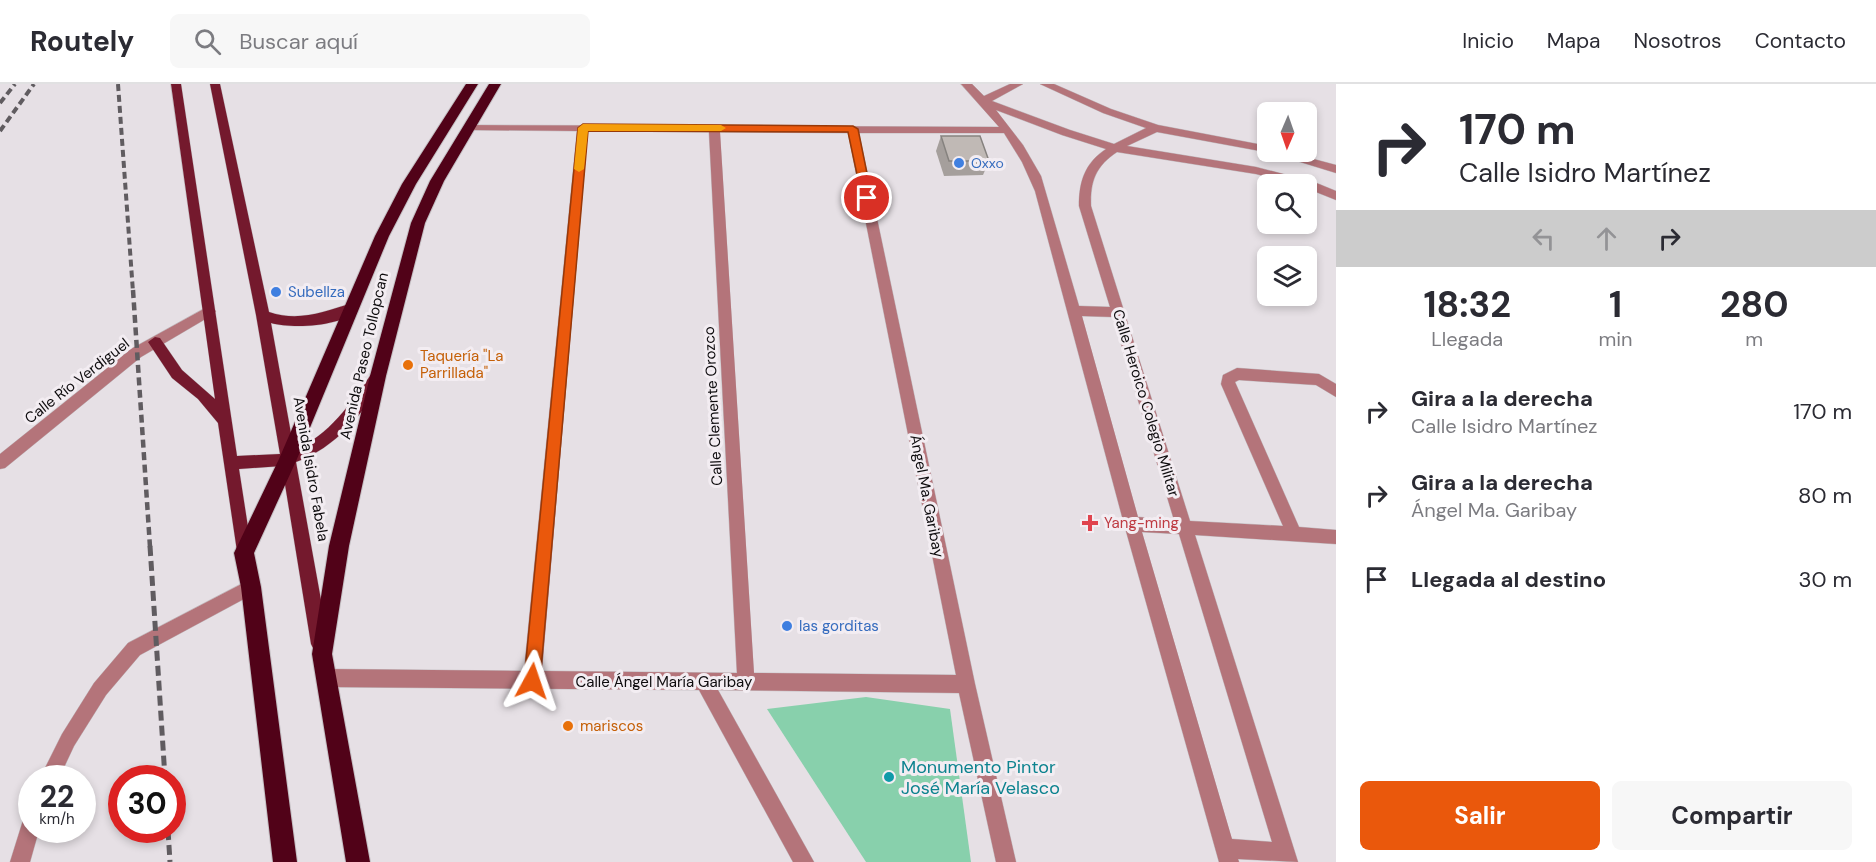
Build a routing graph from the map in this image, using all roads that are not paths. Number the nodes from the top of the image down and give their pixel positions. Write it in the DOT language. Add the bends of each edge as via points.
graph roads {
  1 [pos="176,84"];
  2 [pos="215,84"];
  3 [pos="472,84"];
  4 [pos="495,84"];
  5 [pos="966,84"];
  6 [pos="1018,84"];
  7 [pos="1045,84"];
  8 [pos="983,100"];
  9 [pos="469,127"];
  10 [pos="583,128"];
  11 [pos="714,128"];
  12 [pos="1156,128"];
  13 [pos="853,129"];
  14 [pos="1005,130"];
  15 [pos="1117,148"];
  16 [pos="1257,148"];
  17 [pos="1311,162"];
  18 [pos="1336,169"];
  19 [pos="1336,196"];
  20 [pos="352,308"];
  21 [pos="209,311"];
  22 [pos="1074,311"];
  23 [pos="1118,312"];
  24 [pos="263,315"];
  25 [pos="155,342"];
  26 [pos="378,376"];
  27 [pos="1336,391"];
  28 [pos="225,421"];
  29 [pos="288,459"];
  30 [pos="0,463"];
  31 [pos="232,463"];
  32 [pos="1132,524"];
  33 [pos="1184,528"];
  34 [pos="1294,534"];
  35 [pos="1336,537"];
  36 [pos="244,553"];
  37 [pos="250,587"];
  38 [pos="322,654"];
  39 [pos="326,678"];
  40 [pos="532,681"];
  41 [pos="704,682"];
  42 [pos="746,682"];
  43 [pos="966,684"];
  44 [pos="56,765"];
  45 [pos="26,843"];
  46 [pos="1227,855"];
  47 [pos="1286,858"];
  48 [pos="20,862"];
  49 [pos="285,862"];
  50 [pos="358,862"];
  51 [pos="804,862"];
  52 [pos="1006,862"];
  1 -- 21 [label="main road"];
  2 -- 24 [label="main road, Avenida Isidro Fabela"];
  3 -- 20 [label="highway, Avenida Paseo Tollopcan" via="394,212"];
  4 -- 9 [label="highway, Avenida Paseo Tollopcan"];
  5 -- 8 [label="street"];
  6 -- 8 [label="street"];
  7 -- 12 [label="street"];
  8 -- 14 [label="street"];
  8 -- 15 [label="street"];
  9 -- 10 [label="street"];
  9 -- 26 [label="highway, Avenida Paseo Tollopcan" via="418,223"];
  10 -- 11 [label="street"];
  10 -- 40 [label="street"];
  11 -- 13 [label="street"];
  11 -- 42 [label="street, Calle Clemente Orozco"];
  12 -- 15 [label="street, Calle Heroico Colegio Militar"];
  12 -- 16 [label="street"];
  13 -- 14 [label="street"];
  13 -- 43 [label="street, Ángel Ma. Garibay"];
  14 -- 22 [label="street" via="1035,172"];
  15 -- 19 [label="street" via="1296,180"];
  15 -- 23 [label="street, Calle Heroico Colegio Militar" via="1097,160 1086,174 1083,190"];
  17 -- 18 [label="street"];
  20 -- 24 [label="main road" via="305,322"];
  20 -- 29 [label="highway, Avenida Paseo Tollopcan"];
  21 -- 25 [label="street, Calle Río Verdiguel"];
  21 -- 28 [label="main road"];
  22 -- 23 [label="street"];
  22 -- 32 [label="street"];
  23 -- 33 [label="street, Calle Heroico Colegio Militar"];
  24 -- 29 [label="main road, Avenida Isidro Fabela"];
  25 -- 28 [label="main road" via="177,374 203,395"];
  25 -- 30 [label="street, Calle Río Verdiguel" via="136,353"];
  26 -- 29 [label="main road" via="343,423 315,446"];
  26 -- 38 [label="highway, Avenida Paseo Tollopcan" via="339,546"];
  27 -- 34 [label="street" via="1319,380 1237,374 1228,379"];
  28 -- 31 [label="main road"];
  29 -- 31 [label="main road"];
  29 -- 36 [label="highway, Avenida Paseo Tollopcan"];
  29 -- 38 [label="main road, Avenida Isidro Fabela"];
  31 -- 36 [label="main road"];
  32 -- 33 [label="street"];
  32 -- 46 [label="street"];
  33 -- 34 [label="street"];
  33 -- 47 [label="street, Calle Heroico Colegio Militar"];
  34 -- 35 [label="street"];
  36 -- 37 [label="highway"];
  37 -- 44 [label="street" via="134,649 100,689"];
  37 -- 49 [label="highway"];
  38 -- 39 [label="highway, Avenida Isidro Fabela"];
  39 -- 40 [label="street, Calle Ángel María Garibay"];
  39 -- 50 [label="highway, Avenida Isidro Fabela"];
  40 -- 41 [label="street, Calle Ángel María Garibay"];
  41 -- 42 [label="street, Calle Ángel María Garibay"];
  41 -- 51 [label="street"];
  42 -- 43 [label="street, Calle Ángel María Garibay"];
  43 -- 52 [label="street, Ángel Ma. Garibay"];
  45 -- 48 [label="street"];
  46 -- 47 [label="street"];
}
